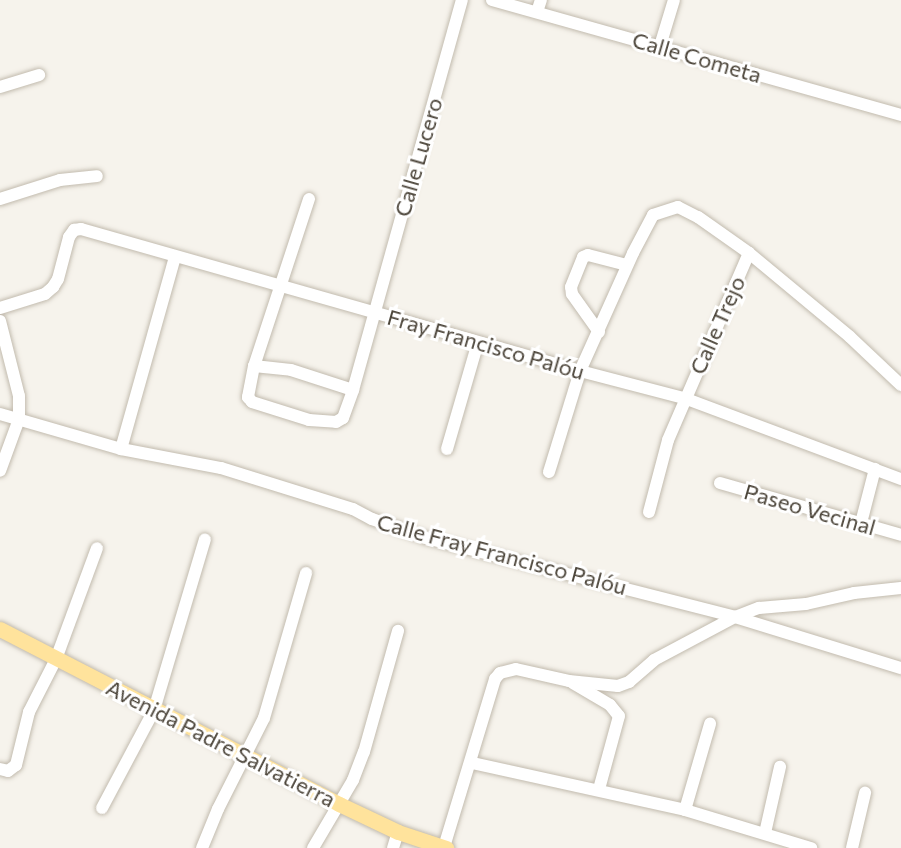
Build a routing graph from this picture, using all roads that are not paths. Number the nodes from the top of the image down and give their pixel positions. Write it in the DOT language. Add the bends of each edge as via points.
graph roads {
  1 [pos="462,0"];
  2 [pos="492,0"];
  3 [pos="674,0"];
  4 [pos="539,6"];
  5 [pos="660,46"];
  6 [pos="39,75"];
  7 [pos="0,87"];
  8 [pos="901,115"];
  9 [pos="97,176"];
  10 [pos="0,199"];
  11 [pos="309,199"];
  12 [pos="749,253"];
  13 [pos="175,257"];
  14 [pos="627,265"];
  15 [pos="281,286"];
  16 [pos="0,308"];
  17 [pos="374,313"];
  18 [pos="0,321"];
  19 [pos="599,332"];
  20 [pos="478,342"];
  21 [pos="254,366"];
  22 [pos="580,371"];
  23 [pos="901,385"];
  24 [pos="354,390"];
  25 [pos="684,398"];
  26 [pos="0,414"];
  27 [pos="19,419"];
  28 [pos="121,449"];
  29 [pos="447,449"];
  30 [pos="875,470"];
  31 [pos="0,471"];
  32 [pos="549,472"];
  33 [pos="901,479"];
  34 [pos="720,483"];
  35 [pos="649,512"];
  36 [pos="861,523"];
  37 [pos="901,535"];
  38 [pos="205,539"];
  39 [pos="97,548"];
  40 [pos="306,573"];
  41 [pos="901,588"];
  42 [pos="735,617"];
  43 [pos="0,629"];
  44 [pos="398,631"];
  45 [pos="56,659"];
  46 [pos="901,668"];
  47 [pos="569,681"];
  48 [pos="154,710"];
  49 [pos="710,724"];
  50 [pos="247,755"];
  51 [pos="471,763"];
  52 [pos="780,767"];
  53 [pos="0,769"];
  54 [pos="599,789"];
  55 [pos="866,793"];
  56 [pos="339,804"];
  57 [pos="102,808"];
  58 [pos="684,810"];
  59 [pos="398,832"];
  60 [pos="765,833"];
  61 [pos="202,848"];
  62 [pos="312,848"];
  63 [pos="393,848"];
  64 [pos="445,848"];
  65 [pos="812,848"];
  66 [pos="852,848"];
  1 -- 17 [label="street, Calle Lucero"];
  2 -- 4 [label="street, Calle Cometa"];
  3 -- 5 [label="street"];
  4 -- 5 [label="street, Calle Cometa"];
  5 -- 8 [label="street, Calle Cometa"];
  6 -- 7 [label="street"];
  9 -- 10 [label="street" via="60,180"];
  11 -- 15 [label="street"];
  12 -- 14 [label="street" via="678,207 653,215"];
  12 -- 23 [label="street"];
  12 -- 25 [label="street, Calle Trejo"];
  13 -- 15 [label="street, Fray Francisco Palóu"];
  13 -- 16 [label="street, Fray Francisco Palóu" via="74,230 58,279 45,294"];
  13 -- 28 [label="street"];
  14 -- 19 [label="street"];
  14 -- 19 [label="street" via="583,257 572,294"];
  15 -- 17 [label="street, Fray Francisco Palóu"];
  15 -- 21 [label="street"];
  17 -- 20 [label="street, Fray Francisco Palóu"];
  17 -- 24 [label="street, Calle Lucero"];
  18 -- 27 [label="street" via="16,377"];
  19 -- 22 [label="street"];
  20 -- 22 [label="street, Fray Francisco Palóu"];
  20 -- 29 [label="street"];
  21 -- 24 [label="street" via="291,370"];
  21 -- 24 [label="street, Calle Lucero" via="248,397 252,402 309,420 336,422 343,418"];
  22 -- 25 [label="street, Fray Francisco Palóu"];
  22 -- 32 [label="street"];
  25 -- 30 [label="street, Fray Francisco Palóu"];
  25 -- 35 [label="street, Calle Trejo"];
  26 -- 27 [label="street, Calle Fray Francisco Palóu"];
  27 -- 28 [label="street, Calle Fray Francisco Palóu"];
  27 -- 31 [label="street"];
  28 -- 42 [label="street, Calle Fray Francisco Palóu" via="222,468 353,509 426,538"];
  30 -- 33 [label="street, Fray Francisco Palóu"];
  30 -- 36 [label="street"];
  34 -- 36 [label="street, Paseo Vecinal"];
  36 -- 37 [label="street, Paseo Vecinal"];
  38 -- 48 [label="street"];
  39 -- 45 [label="street"];
  40 -- 50 [label="street" via="264,718"];
  41 -- 42 [label="street" via="759,608"];
  42 -- 46 [label="street, Calle Fray Francisco Palóu"];
  42 -- 47 [label="street" via="654,660 629,682 618,686"];
  43 -- 45 [label="main road, Avenida Padre Salvatierra"];
  44 -- 56 [label="street" via="364,752"];
  45 -- 48 [label="main road, Avenida Padre Salvatierra"];
  45 -- 53 [label="street" via="29,712 16,765 8,771"];
  47 -- 51 [label="street" via="516,669 500,673"];
  47 -- 54 [label="street" via="610,705 619,716"];
  48 -- 50 [label="main road, Avenida Padre Salvatierra"];
  48 -- 57 [label="street"];
  49 -- 58 [label="street"];
  50 -- 56 [label="main road, Avenida Padre Salvatierra"];
  50 -- 61 [label="street" via="218,808"];
  51 -- 54 [label="street"];
  51 -- 64 [label="street"];
  52 -- 60 [label="street"];
  54 -- 58 [label="street"];
  55 -- 66 [label="street"];
  56 -- 59 [label="main road, Avenida Padre Salvatierra"];
  56 -- 62 [label="street"];
  58 -- 60 [label="street"];
  59 -- 63 [label="street"];
  59 -- 64 [label="main road, Avenida Padre Salvatierra"];
  60 -- 65 [label="street"];
}
